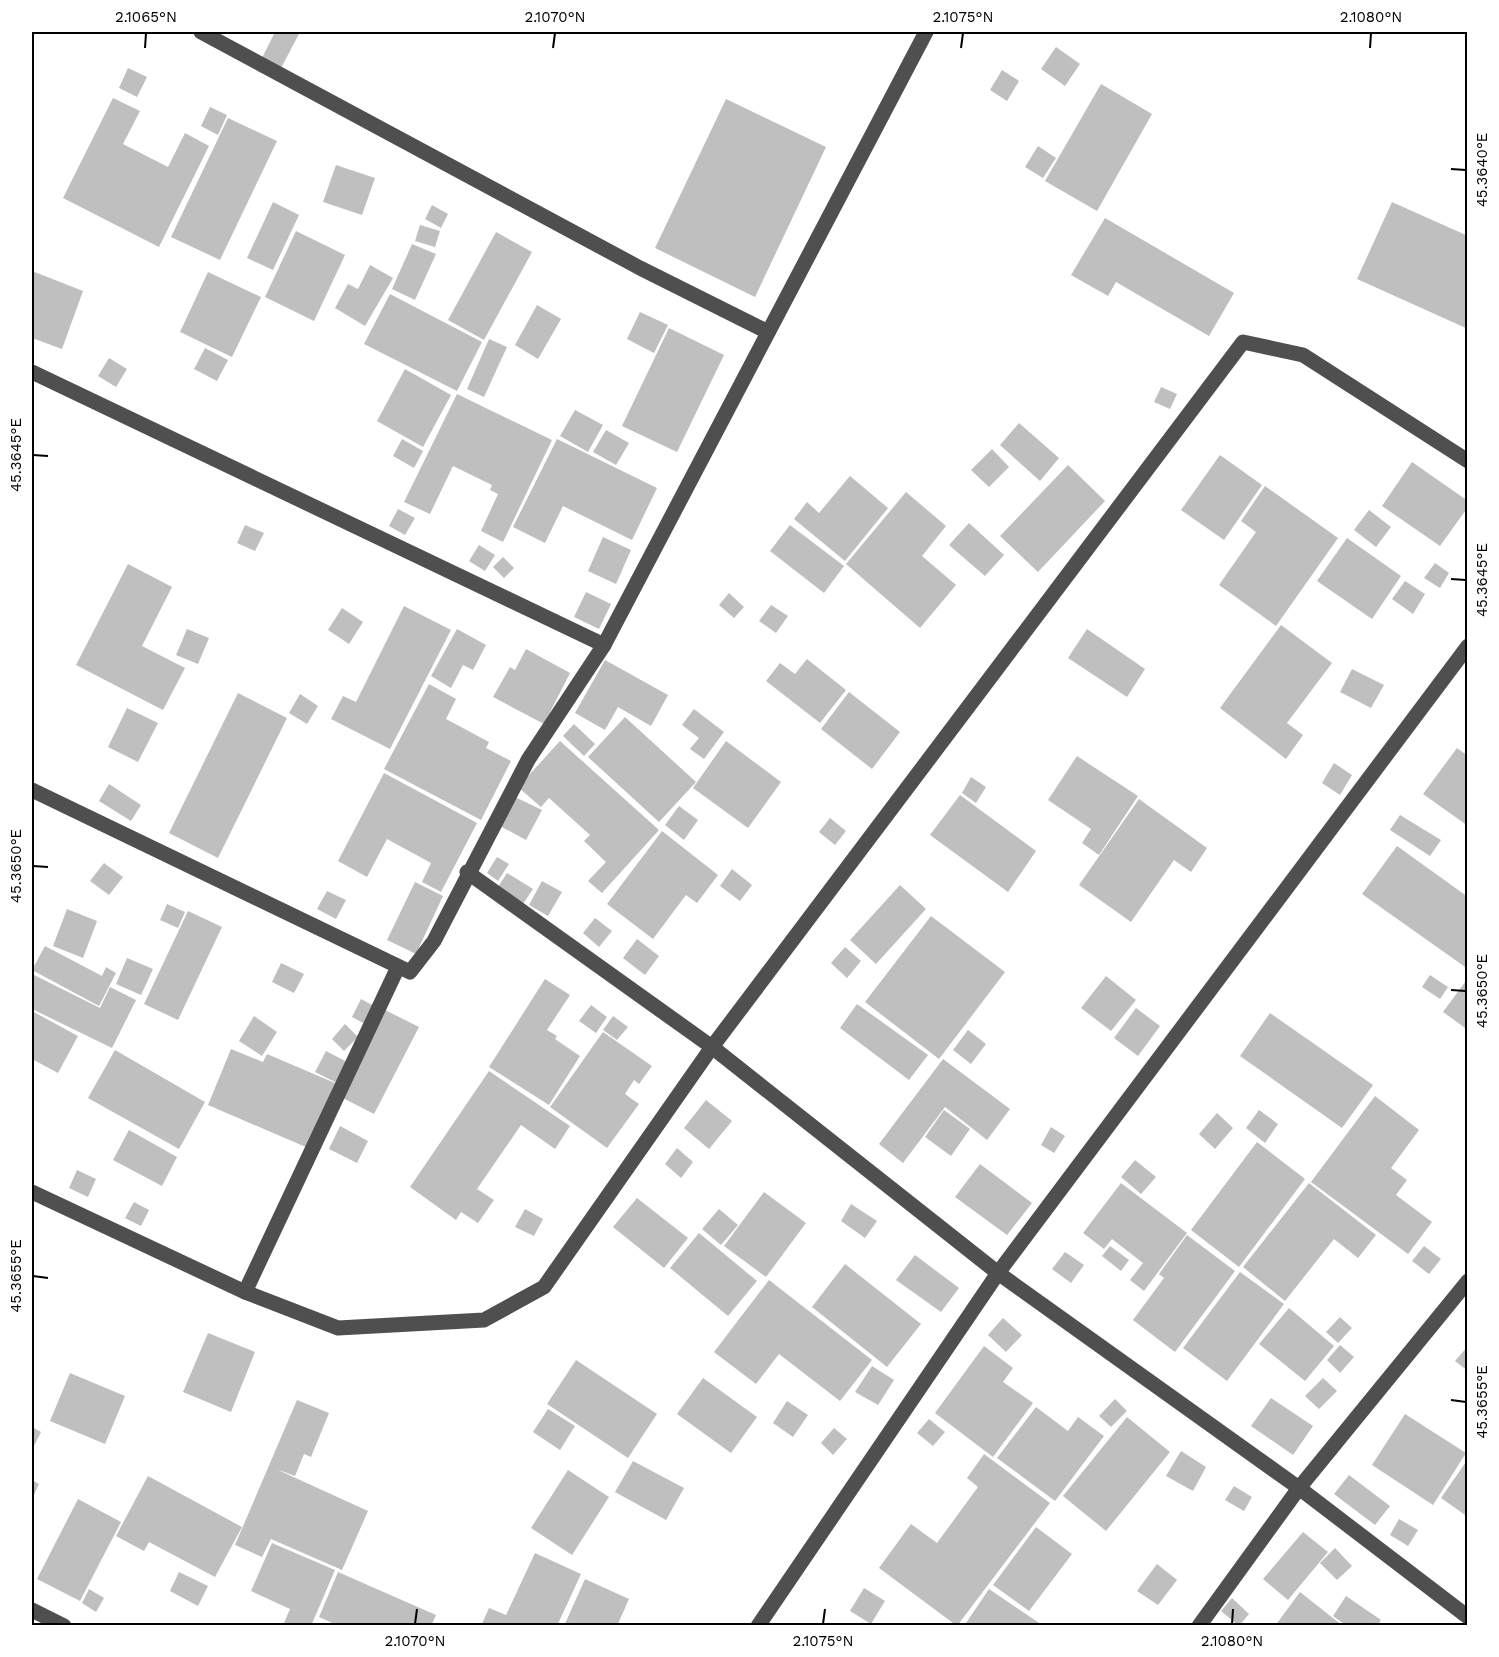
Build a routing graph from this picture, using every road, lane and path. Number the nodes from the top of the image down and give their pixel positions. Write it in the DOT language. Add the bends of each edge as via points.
graph roads {
  1 [pos="201,32"];
  2 [pos="926,32"];
  3 [pos="768,332"];
  4 [pos="32,372"];
  5 [pos="1467,460"];
  6 [pos="604,645"];
  7 [pos="1467,645"];
  8 [pos="32,790"];
  9 [pos="467,873"];
  10 [pos="398,967"];
  11 [pos="712,1047"];
  12 [pos="32,1192"];
  13 [pos="998,1273"];
  14 [pos="1467,1281"];
  15 [pos="245,1292"];
  16 [pos="1299,1488"];
  17 [pos="32,1610"];
  18 [pos="1467,1617"];
  19 [pos="64,1626"];
  20 [pos="758,1626"];
  21 [pos="1199,1626"];
  1 -- 3 [label="street" via="640,268"];
  2 -- 3 [label="street"];
  3 -- 6 [label="street"];
  4 -- 6 [label="street"];
  5 -- 11 [label="street" via="1304,355 1242,342"];
  6 -- 9 [label="street" via="528,760"];
  7 -- 13 [label="street"];
  8 -- 10 [label="street"];
  9 -- 10 [label="street" via="434,941 410,972"];
  9 -- 11 [label="street"];
  10 -- 15 [label="street"];
  11 -- 13 [label="street"];
  11 -- 15 [label="street" via="544,1287 484,1320 338,1328"];
  12 -- 15 [label="street"];
  13 -- 16 [label="street"];
  13 -- 20 [label="street"];
  14 -- 16 [label="street"];
  16 -- 18 [label="street"];
  16 -- 21 [label="street"];
  17 -- 19 [label="street"];
}
